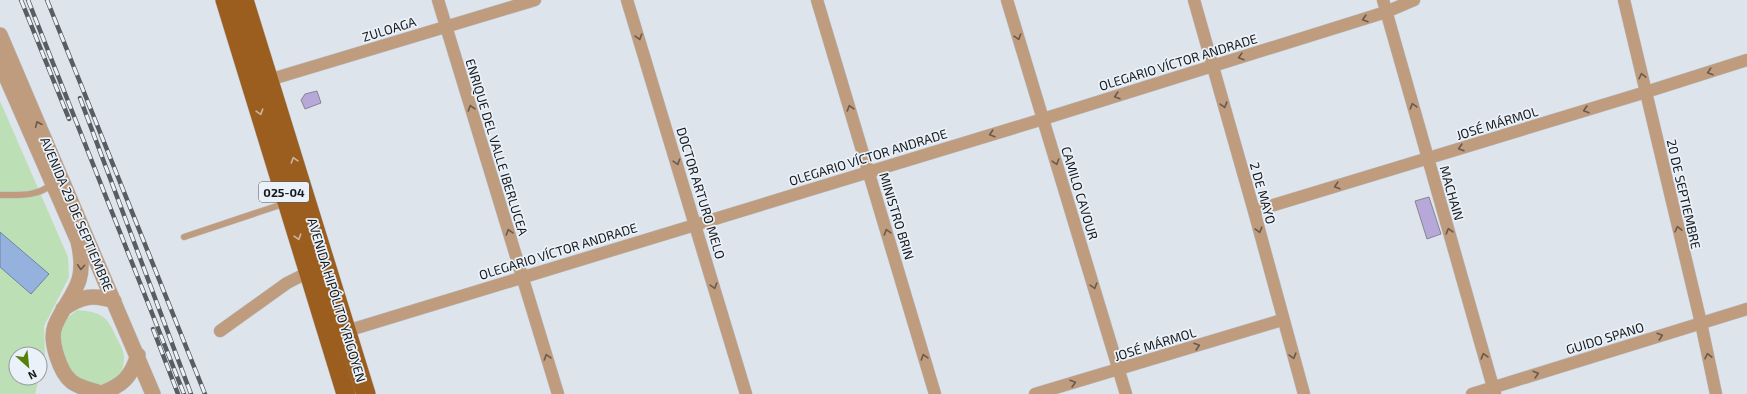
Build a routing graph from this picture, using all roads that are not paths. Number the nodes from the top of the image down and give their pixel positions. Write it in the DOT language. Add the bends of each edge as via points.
graph roads {
  1 [pos="225,0"];
  2 [pos="244,0"];
  3 [pos="438,0"];
  4 [pos="535,0"];
  5 [pos="627,0"];
  6 [pos="817,0"];
  7 [pos="1007,0"];
  8 [pos="1194,0"];
  9 [pos="1383,0"];
  10 [pos="1414,0"];
  11 [pos="1624,0"];
  12 [pos="1386,12"];
  13 [pos="446,26"];
  14 [pos="0,35"];
  15 [pos="1747,60"];
  16 [pos="0,63"];
  17 [pos="1212,66"];
  18 [pos="269,80"];
  19 [pos="252,86"];
  20 [pos="1646,92"];
  21 [pos="1043,119"];
  22 [pos="1428,158"];
  23 [pos="869,171"];
  24 [pos="52,184"];
  25 [pos="0,195"];
  26 [pos="287,202"];
  27 [pos="1254,211"];
  28 [pos="696,225"];
  29 [pos="184,237"];
  30 [pos="309,272"];
  31 [pos="522,276"];
  32 [pos="114,301"];
  33 [pos="1747,309"];
  34 [pos="62,310"];
  35 [pos="1282,320"];
  36 [pos="1701,323"];
  37 [pos="220,331"];
  38 [pos="347,331"];
  39 [pos="328,336"];
  40 [pos="138,355"];
  41 [pos="1119,370"];
  42 [pos="1494,391"];
  43 [pos="103,394"];
  44 [pos="153,394"];
  45 [pos="346,394"];
  46 [pos="366,394"];
  47 [pos="558,394"];
  48 [pos="746,394"];
  49 [pos="936,394"];
  50 [pos="1035,394"];
  51 [pos="1126,394"];
  52 [pos="1304,394"];
  53 [pos="1472,394"];
  54 [pos="1716,394"];
  1 -- 19 [label="main road, AVENIDA HIPÓLITO YRIGOYEN / 025-04"];
  2 -- 18 [label="main road, AVENIDA HIPÓLITO YRIGOYEN / 025-04"];
  3 -- 13 [label="street, ENRIQUE DEL VALLE IBERLUCEA"];
  4 -- 13 [label="street, ZULOAGA"];
  5 -- 28 [label="street, DOCTOR ARTURO MELO, one-way"];
  23 -- 6 [label="street, MINISTRO BRIN, one-way"];
  7 -- 21 [label="street, CAMILO CAVOUR, one-way"];
  8 -- 17 [label="street, 2 DE MAYO"];
  9 -- 12 [label="street, MACHAIN"];
  10 -- 12 [label="street, OLEGARIO VÍCTOR ANDRADE"];
  20 -- 11 [label="street, 20 DE SEPTIEMBRE, one-way"];
  12 -- 17 [label="street, OLEGARIO VÍCTOR ANDRADE, one-way"];
  22 -- 12 [label="street, MACHAIN, one-way"];
  13 -- 18 [label="street, ZULOAGA"];
  31 -- 13 [label="street, ENRIQUE DEL VALLE IBERLUCEA, one-way"];
  32 -- 14 [label="street, AVENIDA 29 DE SEPTIEMBRE, one-way"];
  15 -- 20 [label="street, JOSÉ MÁRMOL, one-way"];
  16 -- 24 [label="street, AVENIDA 29 DE SEPTIEMBRE"];
  17 -- 21 [label="street, OLEGARIO VÍCTOR ANDRADE, one-way"];
  17 -- 27 [label="street, 2 DE MAYO, one-way"];
  18 -- 19 [label="street, ZULOAGA"];
  38 -- 18 [label="main road, AVENIDA HIPÓLITO YRIGOYEN / 025-04, one-way"];
  19 -- 26 [label="main road, AVENIDA HIPÓLITO YRIGOYEN / 025-04, one-way"];
  20 -- 22 [label="street, JOSÉ MÁRMOL, one-way"];
  36 -- 20 [label="street, 20 DE SEPTIEMBRE, one-way"];
  21 -- 23 [label="street, OLEGARIO VÍCTOR ANDRADE, one-way"];
  21 -- 41 [label="street, CAMILO CAVOUR, one-way"];
  22 -- 27 [label="street, JOSÉ MÁRMOL, one-way"];
  42 -- 22 [label="street, MACHAIN, one-way"];
  23 -- 28 [label="street, OLEGARIO VÍCTOR ANDRADE"];
  49 -- 23 [label="street, MINISTRO BRIN, one-way"];
  24 -- 25 [label="lane" via="26,196"];
  24 -- 34 [label="street, AVENIDA 29 DE SEPTIEMBRE, one-way" via="78,241 82,257 79,281"];
  26 -- 29 [label="lane"];
  26 -- 30 [label="main road, AVENIDA HIPÓLITO YRIGOYEN / 025-04, one-way"];
  27 -- 35 [label="street, 2 DE MAYO, one-way"];
  28 -- 31 [label="street, OLEGARIO VÍCTOR ANDRADE"];
  28 -- 48 [label="street, DOCTOR ARTURO MELO, one-way"];
  30 -- 37 [label="street" via="287,283"];
  30 -- 39 [label="main road, AVENIDA HIPÓLITO YRIGOYEN / 025-04"];
  31 -- 38 [label="street, OLEGARIO VÍCTOR ANDRADE"];
  47 -- 31 [label="street, ENRIQUE DEL VALLE IBERLUCEA, one-way"];
  32 -- 34 [label="street" via="101,297 87,297 73,302"];
  32 -- 40 [label="street, AVENIDA 29 DE SEPTIEMBRE"];
  33 -- 36 [label="street, GUIDO SPANO"];
  34 -- 43 [label="street, AVENIDA 29 DE SEPTIEMBRE" via="52,340 68,378 80,387"];
  41 -- 35 [label="street, JOSÉ MÁRMOL, one-way"];
  35 -- 52 [label="street, 2 DE MAYO, one-way"];
  42 -- 36 [label="street, GUIDO SPANO, one-way"];
  54 -- 36 [label="street, 20 DE SEPTIEMBRE, one-way"];
  38 -- 39 [label="street, OLEGARIO VÍCTOR ANDRADE"];
  38 -- 46 [label="main road, AVENIDA HIPÓLITO YRIGOYEN / 025-04"];
  39 -- 45 [label="main road, AVENIDA HIPÓLITO YRIGOYEN / 025-04"];
  40 -- 43 [label="street" via="134,368 126,380"];
  40 -- 44 [label="street, AVENIDA 29 DE SEPTIEMBRE"];
  50 -- 41 [label="street, JOSÉ MÁRMOL, one-way"];
  41 -- 51 [label="street, CAMILO CAVOUR"];
  42 -- 53 [label="street, GUIDO SPANO"];
}
